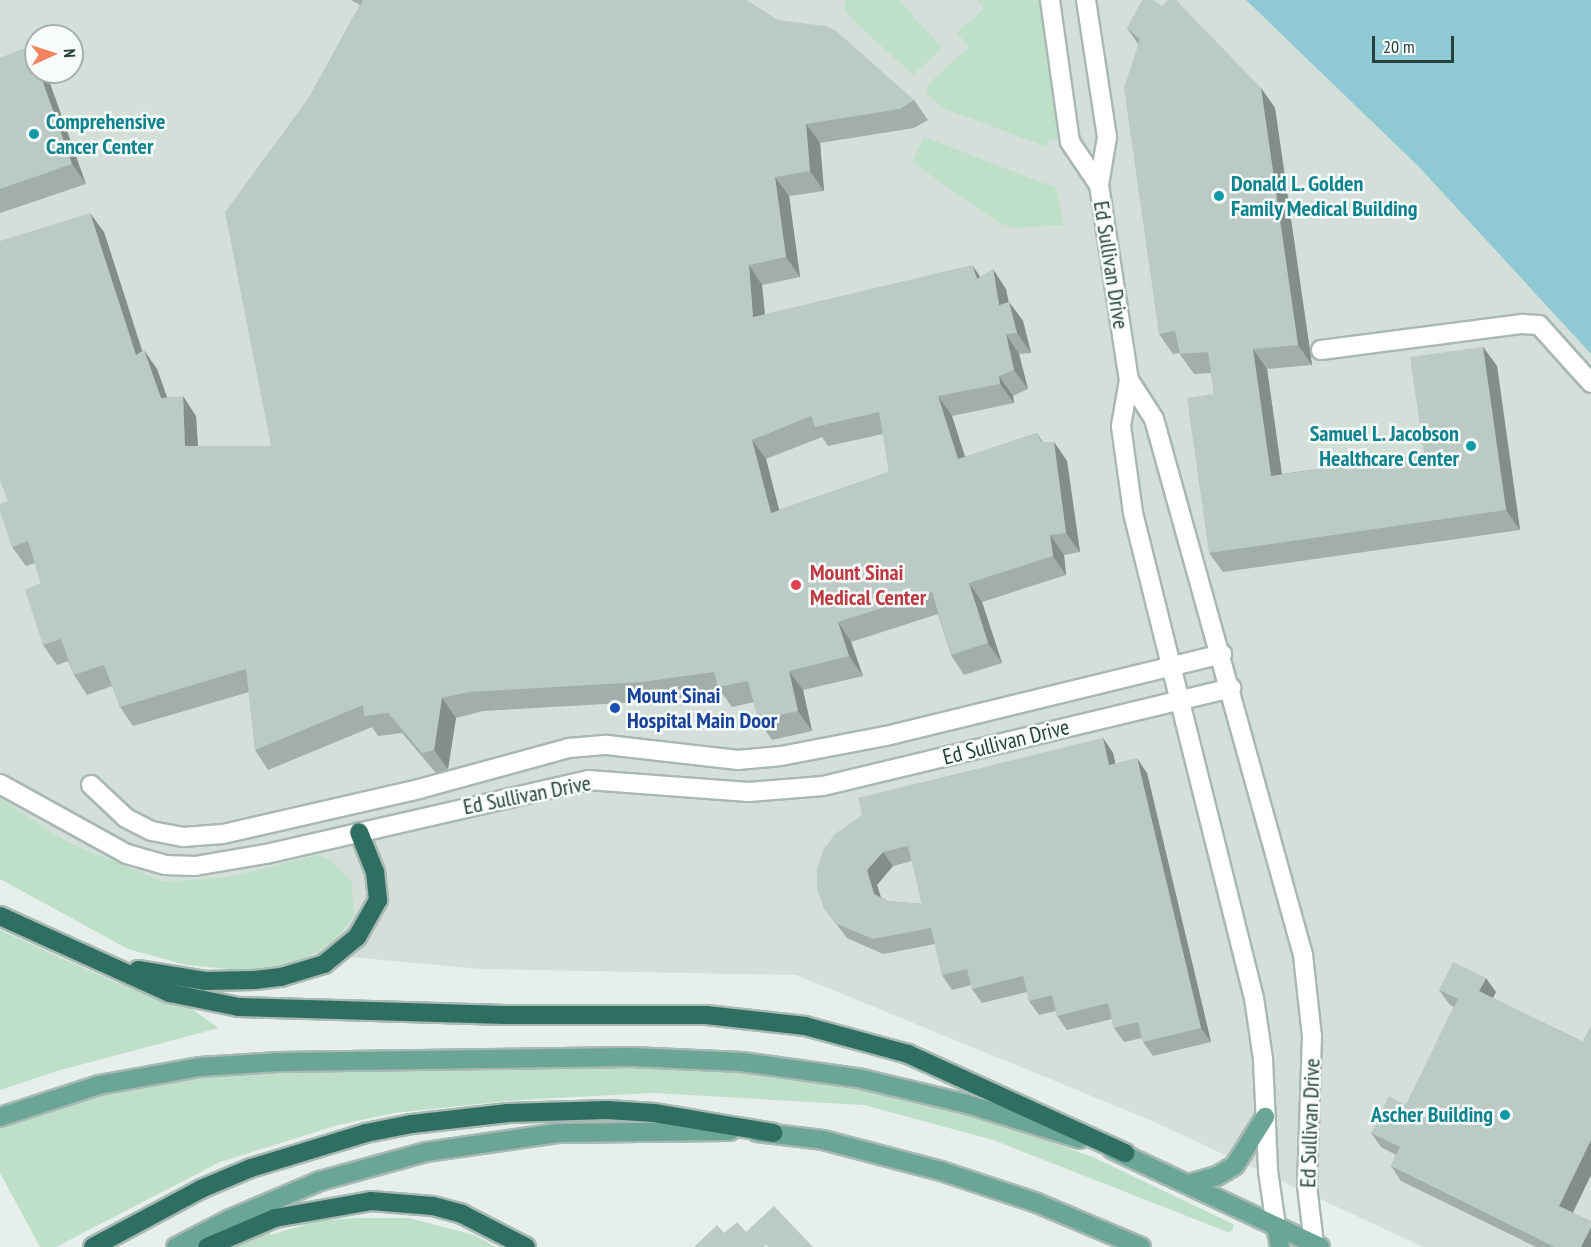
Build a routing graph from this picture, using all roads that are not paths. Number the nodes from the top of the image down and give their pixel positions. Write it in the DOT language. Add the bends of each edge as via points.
graph roads {
  1 [pos="1050,0"];
  2 [pos="1086,0"];
  3 [pos="1099,185"];
  4 [pos="1321,350"];
  5 [pos="1129,380"];
  6 [pos="1591,383"];
  7 [pos="1222,654"];
  8 [pos="1169,666"];
  9 [pos="1231,688"];
  10 [pos="1178,700"];
  11 [pos="0,784"];
  12 [pos="91,785"];
  13 [pos="359,832"];
  14 [pos="0,916"];
  15 [pos="111,964"];
  16 [pos="0,1117"];
  17 [pos="1265,1117"];
  18 [pos="773,1133"];
  19 [pos="1125,1153"];
  20 [pos="1189,1184"];
  21 [pos="1276,1226"];
  22 [pos="1316,1246"];
  23 [pos="93,1247"];
  24 [pos="176,1247"];
  25 [pos="207,1247"];
  26 [pos="526,1247"];
  27 [pos="1141,1247"];
  28 [pos="1280,1247"];
  1 -- 3 [label="street, Ed Sullivan Drive" via="1070,142"];
  2 -- 3 [label="street, Ed Sullivan Drive" via="1107,137"];
  3 -- 5 [label="street, Ed Sullivan Drive"];
  4 -- 6 [label="street" via="1539,325"];
  5 -- 7 [label="street, Ed Sullivan Drive" via="1154,419"];
  5 -- 8 [label="street, Ed Sullivan Drive" via="1121,426 1133,513"];
  7 -- 8 [label="street, Ed Sullivan Drive"];
  7 -- 9 [label="street, Ed Sullivan Drive"];
  8 -- 10 [label="street, Ed Sullivan Drive"];
  8 -- 12 [label="street, Ed Sullivan Drive" via="886,736 781,756 738,760 607,745 569,748 419,789 223,834 183,837 152,831 126,818"];
  9 -- 10 [label="street, Ed Sullivan Drive"];
  9 -- 22 [label="street, Ed Sullivan Drive" via="1303,955 1310,998 1312,1075 1307,1186"];
  10 -- 13 [label="street, Ed Sullivan Drive" via="823,786 781,792 709,791 588,780"];
  10 -- 17 [label="street, Ed Sullivan Drive" via="1254,998"];
  11 -- 13 [label="street, Ed Sullivan Drive" via="108,845 165,865 224,862"];
  13 -- 15 [label="highway" via="375,872 378,900 357,937 324,964 281,977 205,981"];
  14 -- 15 [label="highway"];
  15 -- 19 [label="highway" via="170,993 239,1007 411,1014 706,1015 805,1026 908,1054"];
  16 -- 19 [label="main road" via="99,1085 200,1067 279,1062 676,1058 802,1069 879,1083 968,1104"];
  17 -- 20 [label="main road" via="1235,1165 1217,1176"];
  17 -- 21 [label="street, Ed Sullivan Drive"];
  18 -- 23 [label="highway" via="654,1113 608,1110 508,1113 412,1124 366,1133 251,1168 182,1198"];
  18 -- 24 [label="main road" via="657,1129 569,1132 464,1144 320,1181"];
  18 -- 27 [label="main road" via="859,1148 941,1171 1037,1203"];
  19 -- 20 [label="main road"];
  20 -- 21 [label="main road"];
  21 -- 22 [label="main road"];
  21 -- 28 [label="main road"];
  25 -- 26 [label="highway" via="275,1218 370,1201 433,1206 462,1214"];
}
